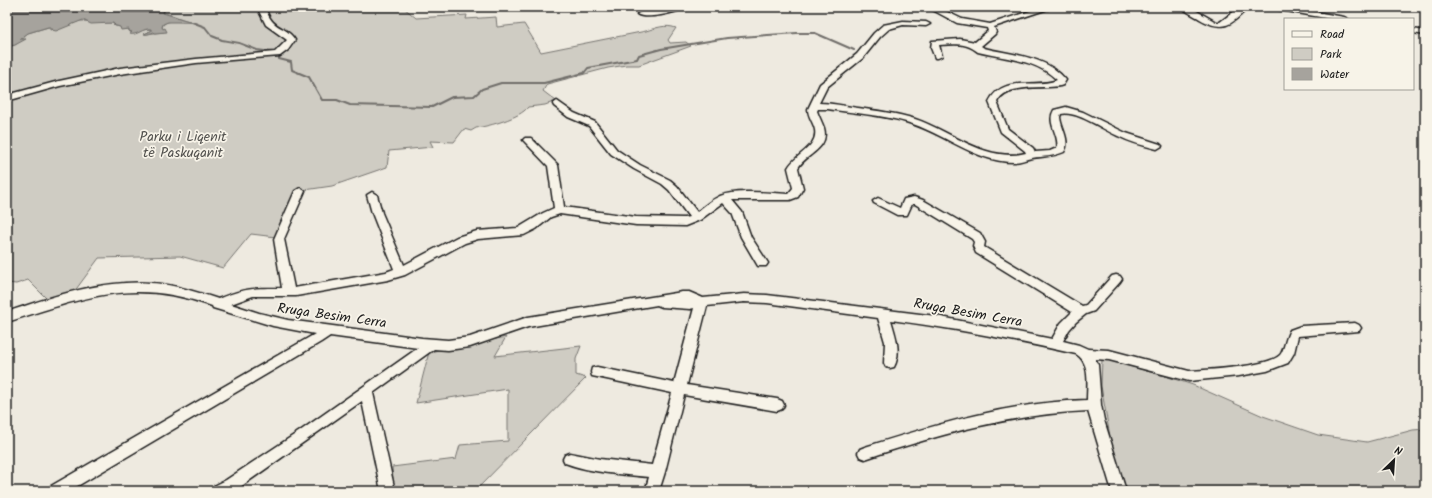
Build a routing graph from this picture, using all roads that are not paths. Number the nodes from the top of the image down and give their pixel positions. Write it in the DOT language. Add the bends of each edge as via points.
graph roads {
  1 [pos="261,7"];
  2 [pos="681,7"];
  3 [pos="931,7"];
  4 [pos="1050,7"];
  5 [pos="1185,7"];
  6 [pos="1244,7"];
  7 [pos="1275,7"];
  8 [pos="642,14"];
  9 [pos="1338,18"];
  10 [pos="926,24"];
  11 [pos="990,26"];
  12 [pos="1414,31"];
  13 [pos="1425,33"];
  14 [pos="977,45"];
  15 [pos="938,56"];
  16 [pos="7,98"];
  17 [pos="557,104"];
  18 [pos="813,107"];
  19 [pos="528,140"];
  20 [pos="1157,146"];
  21 [pos="1031,155"];
  22 [pos="300,192"];
  23 [pos="372,195"];
  24 [pos="724,198"];
  25 [pos="878,201"];
  26 [pos="559,210"];
  27 [pos="696,218"];
  28 [pos="762,263"];
  29 [pos="401,272"];
  30 [pos="1116,279"];
  31 [pos="289,292"];
  32 [pos="702,302"];
  33 [pos="217,305"];
  34 [pos="1080,311"];
  35 [pos="883,314"];
  36 [pos="7,317"];
  37 [pos="1355,328"];
  38 [pos="329,330"];
  39 [pos="432,344"];
  40 [pos="1056,344"];
  41 [pos="1086,354"];
  42 [pos="890,363"];
  43 [pos="597,372"];
  44 [pos="680,388"];
  45 [pos="366,390"];
  46 [pos="777,405"];
  47 [pos="1094,405"];
  48 [pos="865,453"];
  49 [pos="570,459"];
  50 [pos="658,472"];
  51 [pos="653,488"];
  52 [pos="227,489"];
  53 [pos="56,491"];
  54 [pos="388,491"];
  55 [pos="1119,491"];
  1 -- 16 [label="street" via="270,25 288,35 291,40 277,54 196,60 120,71"];
  2 -- 8 [label="street"];
  3 -- 11 [label="street" via="960,21"];
  4 -- 11 [label="street"];
  5 -- 6 [label="street" via="1214,24 1221,25"];
  7 -- 9 [label="street"];
  10 -- 18 [label="street" via="886,27 860,56 823,86"];
  11 -- 14 [label="street" via="992,32"];
  12 -- 13 [label="street"];
  14 -- 15 [label="street" via="960,41 935,43"];
  14 -- 21 [label="street" via="981,50 1039,64 1062,80 1052,85 1012,87 994,99 1004,130 1030,150"];
  17 -- 27 [label="street" via="571,115 592,124 614,152 666,182"];
  18 -- 21 [label="street" via="828,106 909,120 989,155 1019,158"];
  18 -- 24 [label="street" via="820,140 793,168 798,188 794,195 785,198"];
  19 -- 26 [label="street" via="554,166"];
  20 -- 21 [label="street" via="1136,140 1066,110 1057,112 1056,115 1062,142 1061,150 1051,154"];
  22 -- 31 [label="street" via="278,240"];
  23 -- 29 [label="street"];
  24 -- 27 [label="street"];
  24 -- 28 [label="street" via="737,212 746,237"];
  25 -- 34 [label="street" via="901,213 911,200 919,202 976,236 980,242 980,250"];
  26 -- 27 [label="street" via="636,221 685,222"];
  26 -- 29 [label="street" via="520,232 477,235 461,240"];
  29 -- 31 [label="street" via="346,284"];
  30 -- 34 [label="street" via="1090,308"];
  31 -- 33 [label="street" via="253,292"];
  32 -- 35 [label="street, Rruga Besim Cerra" via="755,298"];
  32 -- 39 [label="street, Rruga Besim Cerra" via="690,305 655,302 528,322 476,341"];
  32 -- 44 [label="street"];
  33 -- 36 [label="street, Rruga Besim Cerra" via="175,290 123,288 82,294"];
  33 -- 38 [label="street, Rruga Besim Cerra" via="271,322"];
  34 -- 40 [label="street" via="1066,324"];
  35 -- 40 [label="street, Rruga Besim Cerra" via="986,329"];
  35 -- 42 [label="street" via="891,342"];
  37 -- 41 [label="street, Rruga Besim Cerra" via="1294,333 1287,355 1275,364 1201,376 1189,376 1109,355"];
  38 -- 39 [label="street, Rruga Besim Cerra"];
  38 -- 53 [label="street" via="318,339"];
  39 -- 45 [label="street"];
  40 -- 41 [label="street, Rruga Besim Cerra" via="1075,348"];
  41 -- 47 [label="street" via="1092,365"];
  43 -- 44 [label="street"];
  44 -- 46 [label="street"];
  44 -- 50 [label="street"];
  45 -- 52 [label="street"];
  45 -- 54 [label="street"];
  47 -- 48 [label="street" via="1031,409 988,416"];
  47 -- 55 [label="street"];
  49 -- 50 [label="street"];
  50 -- 51 [label="street"];
}
